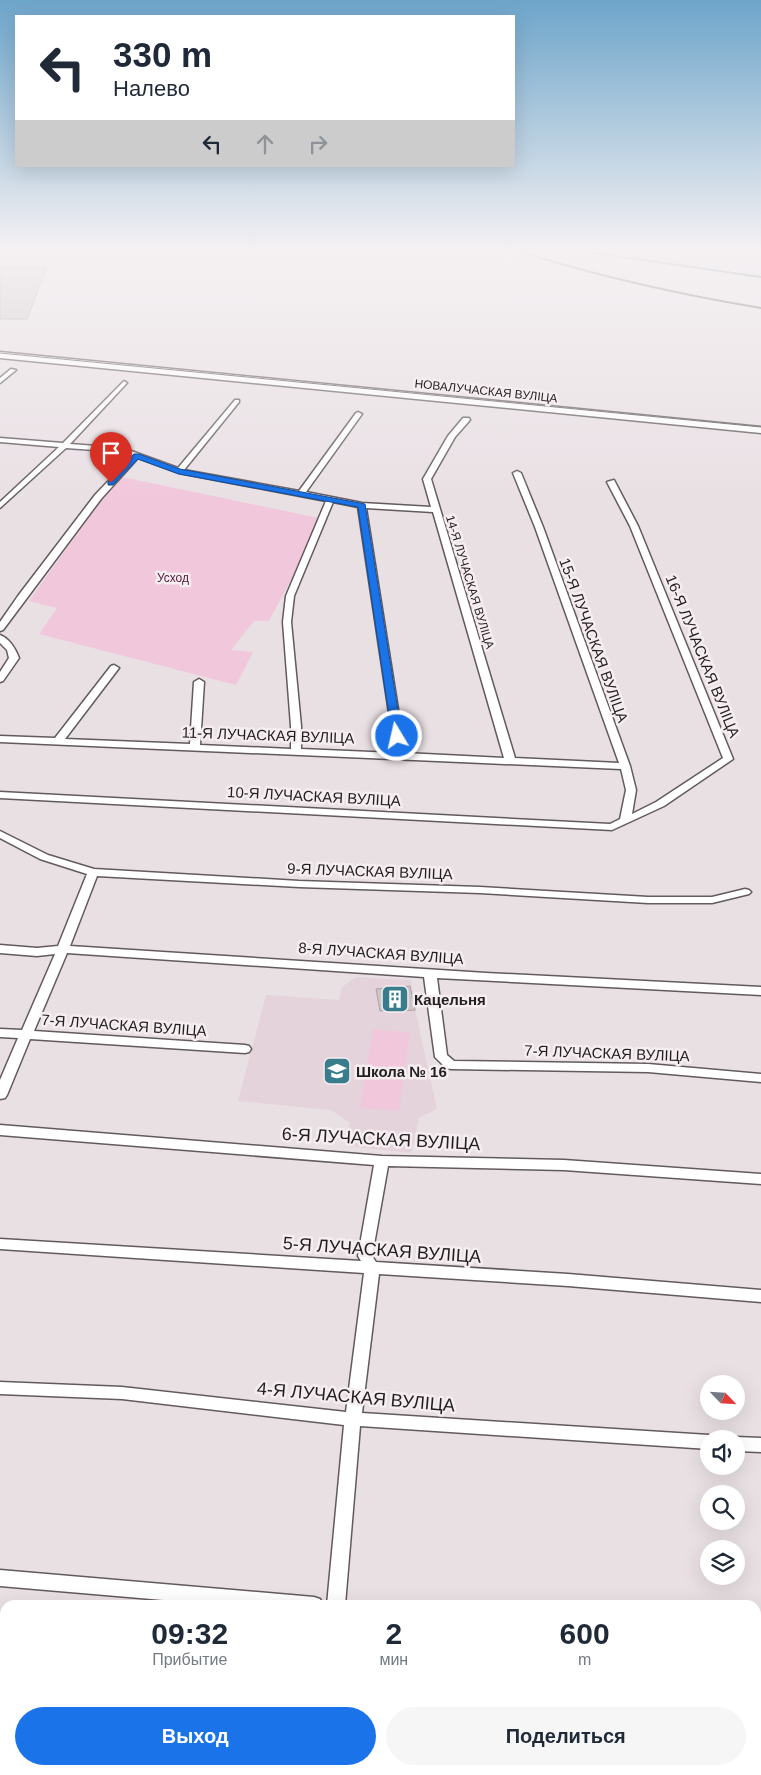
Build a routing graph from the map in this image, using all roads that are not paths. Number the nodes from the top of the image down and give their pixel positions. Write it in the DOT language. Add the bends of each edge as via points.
graph roads {
  1 [pos="0,349"];
  2 [pos="0,355"];
  3 [pos="13,370"];
  4 [pos="0,381"];
  5 [pos="124,384"];
  6 [pos="237,401"];
  7 [pos="358,414"];
  8 [pos="466,420"];
  9 [pos="761,423"];
  10 [pos="738,424"];
  11 [pos="761,430"];
  12 [pos="0,440"];
  13 [pos="65,445"];
  14 [pos="136,456"];
  15 [pos="179,471"];
  16 [pos="516,473"];
  17 [pos="611,482"];
  18 [pos="301,493"];
  19 [pos="330,500"];
  20 [pos="362,505"];
  21 [pos="0,506"];
  22 [pos="435,510"];
  23 [pos="0,628"];
  24 [pos="0,638"];
  25 [pos="114,668"];
  26 [pos="0,679"];
  27 [pos="199,682"];
  28 [pos="0,738"];
  29 [pos="58,741"];
  30 [pos="196,747"];
  31 [pos="296,751"];
  32 [pos="400,755"];
  33 [pos="510,760"];
  34 [pos="625,766"];
  35 [pos="0,795"];
  36 [pos="625,820"];
  37 [pos="0,834"];
  38 [pos="93,872"];
  39 [pos="745,892"];
  40 [pos="0,949"];
  41 [pos="64,949"];
  42 [pos="430,973"];
  43 [pos="761,991"];
  44 [pos="0,1033"];
  45 [pos="25,1034"];
  46 [pos="245,1049"];
  47 [pos="761,1078"];
  48 [pos="0,1095"];
  49 [pos="0,1130"];
  50 [pos="382,1161"];
  51 [pos="761,1179"];
  52 [pos="0,1244"];
  53 [pos="372,1268"];
  54 [pos="761,1296"];
  55 [pos="0,1388"];
  56 [pos="353,1419"];
  57 [pos="700,1441"];
  58 [pos="745,1444"];
  59 [pos="761,1445"];
  60 [pos="0,1578"];
  61 [pos="256,1600"];
  62 [pos="336,1600"];
  1 -- 10 [label="main road, НОВАЛУЧАСКАЯ ВУЛІЦА"];
  2 -- 10 [label="main road, НОВАЛУЧАСКАЯ ВУЛІЦА"];
  3 -- 4 [label="street"];
  5 -- 13 [label="street"];
  6 -- 15 [label="street"];
  7 -- 18 [label="street"];
  8 -- 22 [label="street, 14-Я ЛУЧАСКАЯ ВУЛІЦА" via="452,436 427,479"];
  9 -- 10 [label="main road, НОВАЛУЧАСКАЯ ВУЛІЦА"];
  10 -- 11 [label="main road, НОВАЛУЧАСКАЯ ВУЛІЦА"];
  12 -- 13 [label="street"];
  13 -- 14 [label="street" via="123,450"];
  13 -- 21 [label="street"];
  14 -- 15 [label="street"];
  14 -- 23 [label="street" via="98,497"];
  15 -- 18 [label="street"];
  16 -- 34 [label="street, 15-Я ЛУЧАСКАЯ ВУЛІЦА" via="539,527"];
  17 -- 36 [label="street, 16-Я ЛУЧАСКАЯ ВУЛІЦА" via="634,526 728,759 660,804"];
  18 -- 19 [label="street"];
  19 -- 20 [label="street"];
  19 -- 31 [label="street" via="290,596 288,622"];
  20 -- 22 [label="street"];
  20 -- 32 [label="street"];
  22 -- 33 [label="street, 14-Я ЛУЧАСКАЯ ВУЛІЦА"];
  24 -- 26 [label="street" via="11,649 14,658"];
  25 -- 29 [label="street"];
  27 -- 30 [label="street"];
  28 -- 29 [label="street, 11-Я ЛУЧАСКАЯ ВУЛІЦА"];
  29 -- 30 [label="street, 11-Я ЛУЧАСКАЯ ВУЛІЦА"];
  30 -- 31 [label="street, 11-Я ЛУЧАСКАЯ ВУЛІЦА"];
  31 -- 32 [label="street, 11-Я ЛУЧАСКАЯ ВУЛІЦА"];
  32 -- 33 [label="street, 11-Я ЛУЧАСКАЯ ВУЛІЦА"];
  33 -- 34 [label="street, 11-Я ЛУЧАСКАЯ ВУЛІЦА"];
  34 -- 36 [label="street, 15-Я ЛУЧАСКАЯ ВУЛІЦА" via="631,790"];
  35 -- 36 [label="street, 10-Я ЛУЧАСКАЯ ВУЛІЦА" via="612,827"];
  37 -- 38 [label="street, 9-Я ЛУЧАСКАЯ ВУЛІЦА" via="44,857"];
  38 -- 39 [label="street, 9-Я ЛУЧАСКАЯ ВУЛІЦА" via="648,900 712,900"];
  38 -- 41 [label="street"];
  40 -- 41 [label="street, 8-Я ЛУЧАСКАЯ ВУЛІЦА" via="37,952"];
  41 -- 42 [label="street, 8-Я ЛУЧАСКАЯ ВУЛІЦА"];
  41 -- 45 [label="street"];
  42 -- 43 [label="street, 8-Я ЛУЧАСКАЯ ВУЛІЦА"];
  42 -- 47 [label="street, 7-Я ЛУЧАСКАЯ ВУЛІЦА" via="441,1057 451,1064 648,1068"];
  44 -- 45 [label="street, 7-Я ЛУЧАСКАЯ ВУЛІЦА"];
  45 -- 46 [label="street, 7-Я ЛУЧАСКАЯ ВУЛІЦА"];
  45 -- 48 [label="street"];
  49 -- 50 [label="street, 6-Я ЛУЧАСКАЯ ВУЛІЦА"];
  50 -- 51 [label="street, 6-Я ЛУЧАСКАЯ ВУЛІЦА" via="564,1166"];
  50 -- 53 [label="street" via="365,1256"];
  52 -- 53 [label="street, 5-Я ЛУЧАСКАЯ ВУЛІЦА"];
  53 -- 54 [label="street, 5-Я ЛУЧАСКАЯ ВУЛІЦА"];
  53 -- 56 [label="street"];
  55 -- 56 [label="street, 4-Я ЛУЧАСКАЯ ВУЛІЦА" via="122,1393"];
  56 -- 57 [label="street, 4-Я ЛУЧАСКАЯ ВУЛІЦА"];
  56 -- 62 [label="street"];
  58 -- 59 [label="street"];
  60 -- 61 [label="street"];
}
